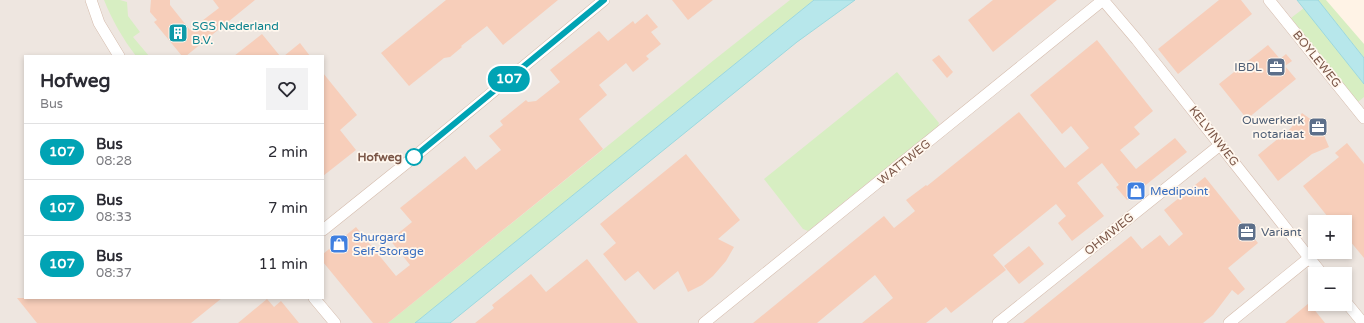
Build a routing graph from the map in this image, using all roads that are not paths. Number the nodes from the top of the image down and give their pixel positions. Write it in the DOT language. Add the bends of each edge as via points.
graph roads {
  1 [pos="91,0"];
  2 [pos="604,0"];
  3 [pos="1103,0"];
  4 [pos="1269,0"];
  5 [pos="118,55"];
  6 [pos="1364,118"];
  7 [pos="1220,144"];
  8 [pos="324,229"];
  9 [pos="1308,257"];
  10 [pos="1308,259"];
  11 [pos="1310,259"];
  12 [pos="1316,267"];
  13 [pos="315,299"];
  14 [pos="1352,310"];
  15 [pos="335,323"];
  16 [pos="704,323"];
  17 [pos="998,323"];
  18 [pos="1230,323"];
  19 [pos="1363,323"];
  1 -- 5 [label="street" via="99,23"];
  2 -- 8 [label="street"];
  3 -- 7 [label="street, KELVINWEG"];
  3 -- 16 [label="street, WATTWEG"];
  4 -- 6 [label="street, BOYLEWEG"];
  7 -- 9 [label="street, KELVINWEG"];
  7 -- 17 [label="street, OHMWEG"];
  10 -- 18 [label="street"];
  11 -- 12 [label="street, KELVINWEG"];
  13 -- 15 [label="street"];
  14 -- 19 [label="street"];
}
